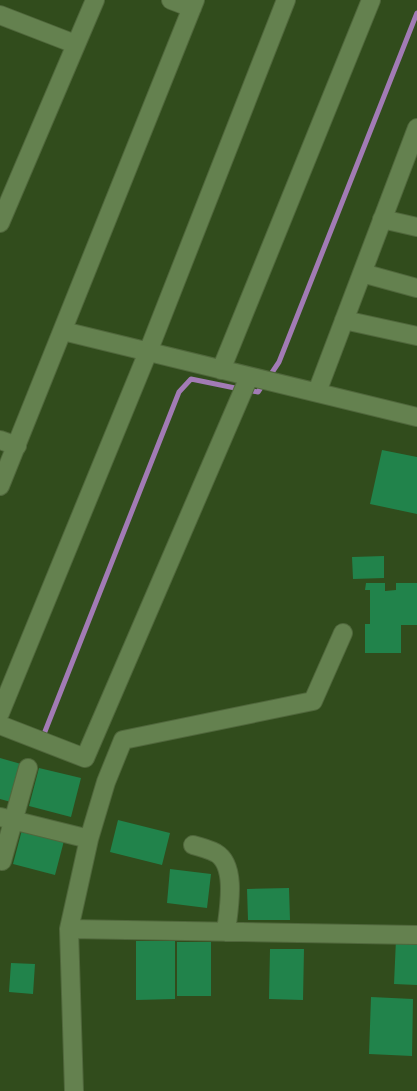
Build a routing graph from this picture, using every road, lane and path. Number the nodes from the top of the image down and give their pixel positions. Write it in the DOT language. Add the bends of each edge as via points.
graph roads {
  1 [pos="95,0"];
  2 [pos="171,0"];
  3 [pos="286,0"];
  4 [pos="371,0"];
  5 [pos="193,4"];
  6 [pos="0,15"];
  7 [pos="75,44"];
  8 [pos="417,128"];
  9 [pos="411,163"];
  10 [pos="382,219"];
  11 [pos="0,223"];
  12 [pos="417,227"];
  13 [pos="362,273"];
  14 [pos="417,288"];
  15 [pos="344,320"];
  16 [pos="63,331"];
  17 [pos="417,336"];
  18 [pos="148,352"];
  19 [pos="221,370"];
  20 [pos="249,377"];
  21 [pos="317,392"];
  22 [pos="417,417"];
  23 [pos="0,440"];
  24 [pos="17,446"];
  25 [pos="0,486"];
  26 [pos="343,633"];
  27 [pos="0,713"];
  28 [pos="0,725"];
  29 [pos="28,768"];
  30 [pos="7,818"];
  31 [pos="89,839"];
  32 [pos="193,845"];
  33 [pos="2,861"];
  34 [pos="69,929"];
  35 [pos="226,932"];
  36 [pos="417,935"];
  37 [pos="74,1091"];
  38 [pos="80,1091"];
  1 -- 7 [label="street"];
  2 -- 5 [label="street"];
  3 -- 18 [label="street"];
  4 -- 19 [label="street"];
  5 -- 16 [label="street"];
  6 -- 7 [label="street"];
  7 -- 11 [label="street"];
  8 -- 9 [label="street"];
  9 -- 10 [label="street"];
  10 -- 12 [label="street"];
  10 -- 13 [label="street"];
  13 -- 14 [label="street"];
  13 -- 15 [label="street"];
  15 -- 17 [label="street"];
  15 -- 21 [label="street"];
  16 -- 18 [label="street"];
  16 -- 24 [label="street"];
  18 -- 19 [label="street"];
  18 -- 27 [label="street"];
  19 -- 20 [label="street"];
  20 -- 21 [label="street"];
  20 -- 28 [label="street" via="85,758"];
  21 -- 22 [label="street"];
  23 -- 24 [label="street"];
  24 -- 25 [label="street"];
  26 -- 31 [label="street" via="313,701 123,740 106,782"];
  29 -- 30 [label="street"];
  30 -- 31 [label="street"];
  30 -- 33 [label="street"];
  31 -- 34 [label="street"];
  32 -- 35 [label="street" via="218,854 228,867 231,886"];
  34 -- 35 [label="street"];
  34 -- 37 [label="street"];
  35 -- 36 [label="street"];
  37 -- 38 [label="street"];
}
